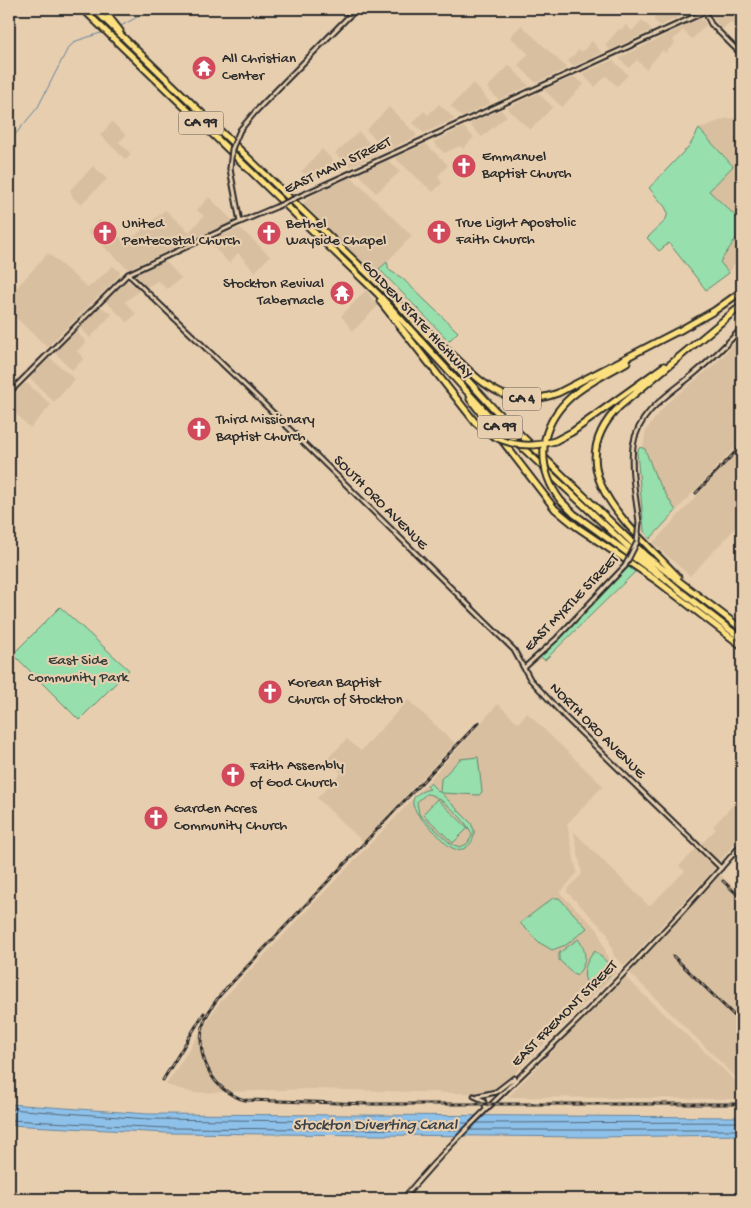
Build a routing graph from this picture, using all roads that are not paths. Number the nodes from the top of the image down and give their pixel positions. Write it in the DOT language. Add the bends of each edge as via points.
graph roads {
  1 [pos="84,9"];
  2 [pos="94,9"];
  3 [pos="102,9"];
  4 [pos="343,9"];
  5 [pos="356,9"];
  6 [pos="711,9"];
  7 [pos="704,12"];
  8 [pos="350,15"];
  9 [pos="113,24"];
  10 [pos="742,56"];
  11 [pos="240,222"];
  12 [pos="345,262"];
  13 [pos="128,274"];
  14 [pos="742,291"];
  15 [pos="390,295"];
  16 [pos="742,305"];
  17 [pos="742,328"];
  18 [pos="678,331"];
  19 [pos="704,338"];
  20 [pos="467,392"];
  21 [pos="9,393"];
  22 [pos="668,580"];
  23 [pos="687,587"];
  24 [pos="465,603"];
  25 [pos="742,629"];
  26 [pos="742,639"];
  27 [pos="742,646"];
  28 [pos="524,668"];
  29 [pos="742,844"];
  30 [pos="721,868"];
  31 [pos="525,1070"];
  32 [pos="484,1111"];
  33 [pos="403,1199"];
  1 -- 12 [label="highway, GOLDEN STATE HIGHWAY / CA 99"];
  2 -- 9 [label="highway, GOLDEN STATE HIGHWAY / CA 99"];
  3 -- 9 [label="highway"];
  4 -- 8 [label="street"];
  5 -- 8 [label="street"];
  6 -- 7 [label="street, EAST MAIN STREET"];
  7 -- 10 [label="street" via="711,24"];
  7 -- 11 [label="street, EAST MAIN STREET, bridge"];
  8 -- 11 [label="street, bridge" via="240,130 232,149 230,169"];
  9 -- 15 [label="highway, GOLDEN STATE HIGHWAY / CA 99"];
  11 -- 13 [label="street, EAST MAIN STREET"];
  12 -- 19 [label="highway, bridge" via="390,312 475,422 487,433 508,443 527,446 555,441 577,429"];
  12 -- 20 [label="highway, GOLDEN STATE HIGHWAY / CA 99"];
  13 -- 21 [label="street, EAST MAIN STREET"];
  13 -- 24 [label="street, SOUTH ORO AVENUE"];
  14 -- 18 [label="highway, CA 4"];
  15 -- 18 [label="highway, CA 4" via="482,383 519,399 558,393"];
  15 -- 23 [label="highway, GOLDEN STATE HIGHWAY / CA 99" via="494,409 646,556"];
  16 -- 19 [label="highway"];
  17 -- 28 [label="street, EAST MYRTLE STREET, bridge" via="656,405 639,427 632,458 639,522 637,542 624,566 557,638"];
  18 -- 22 [label="highway, bridge" via="570,396 556,412 545,440 544,456 552,488 561,501 652,572"];
  19 -- 23 [label="highway" via="614,411 600,436 595,458 599,484 613,508"];
  20 -- 22 [label="highway, GOLDEN STATE HIGHWAY / CA 99" via="625,544"];
  20 -- 27 [label="highway" via="555,509"];
  22 -- 26 [label="highway, GOLDEN STATE HIGHWAY / CA 99"];
  23 -- 25 [label="highway, GOLDEN STATE HIGHWAY / CA 99"];
  24 -- 28 [label="street, NORTH ORO AVENUE" via="514,650"];
  28 -- 30 [label="street, NORTH ORO AVENUE" via="566,718"];
  29 -- 30 [label="street, EAST FREMONT STREET"];
  30 -- 31 [label="street, EAST FREMONT STREET" via="583,1014"];
  31 -- 32 [label="street, EAST FREMONT STREET"];
  31 -- 32 [label="street" via="496,1092 476,1096 484,1102"];
  32 -- 33 [label="street, EAST FREMONT STREET"];
}
